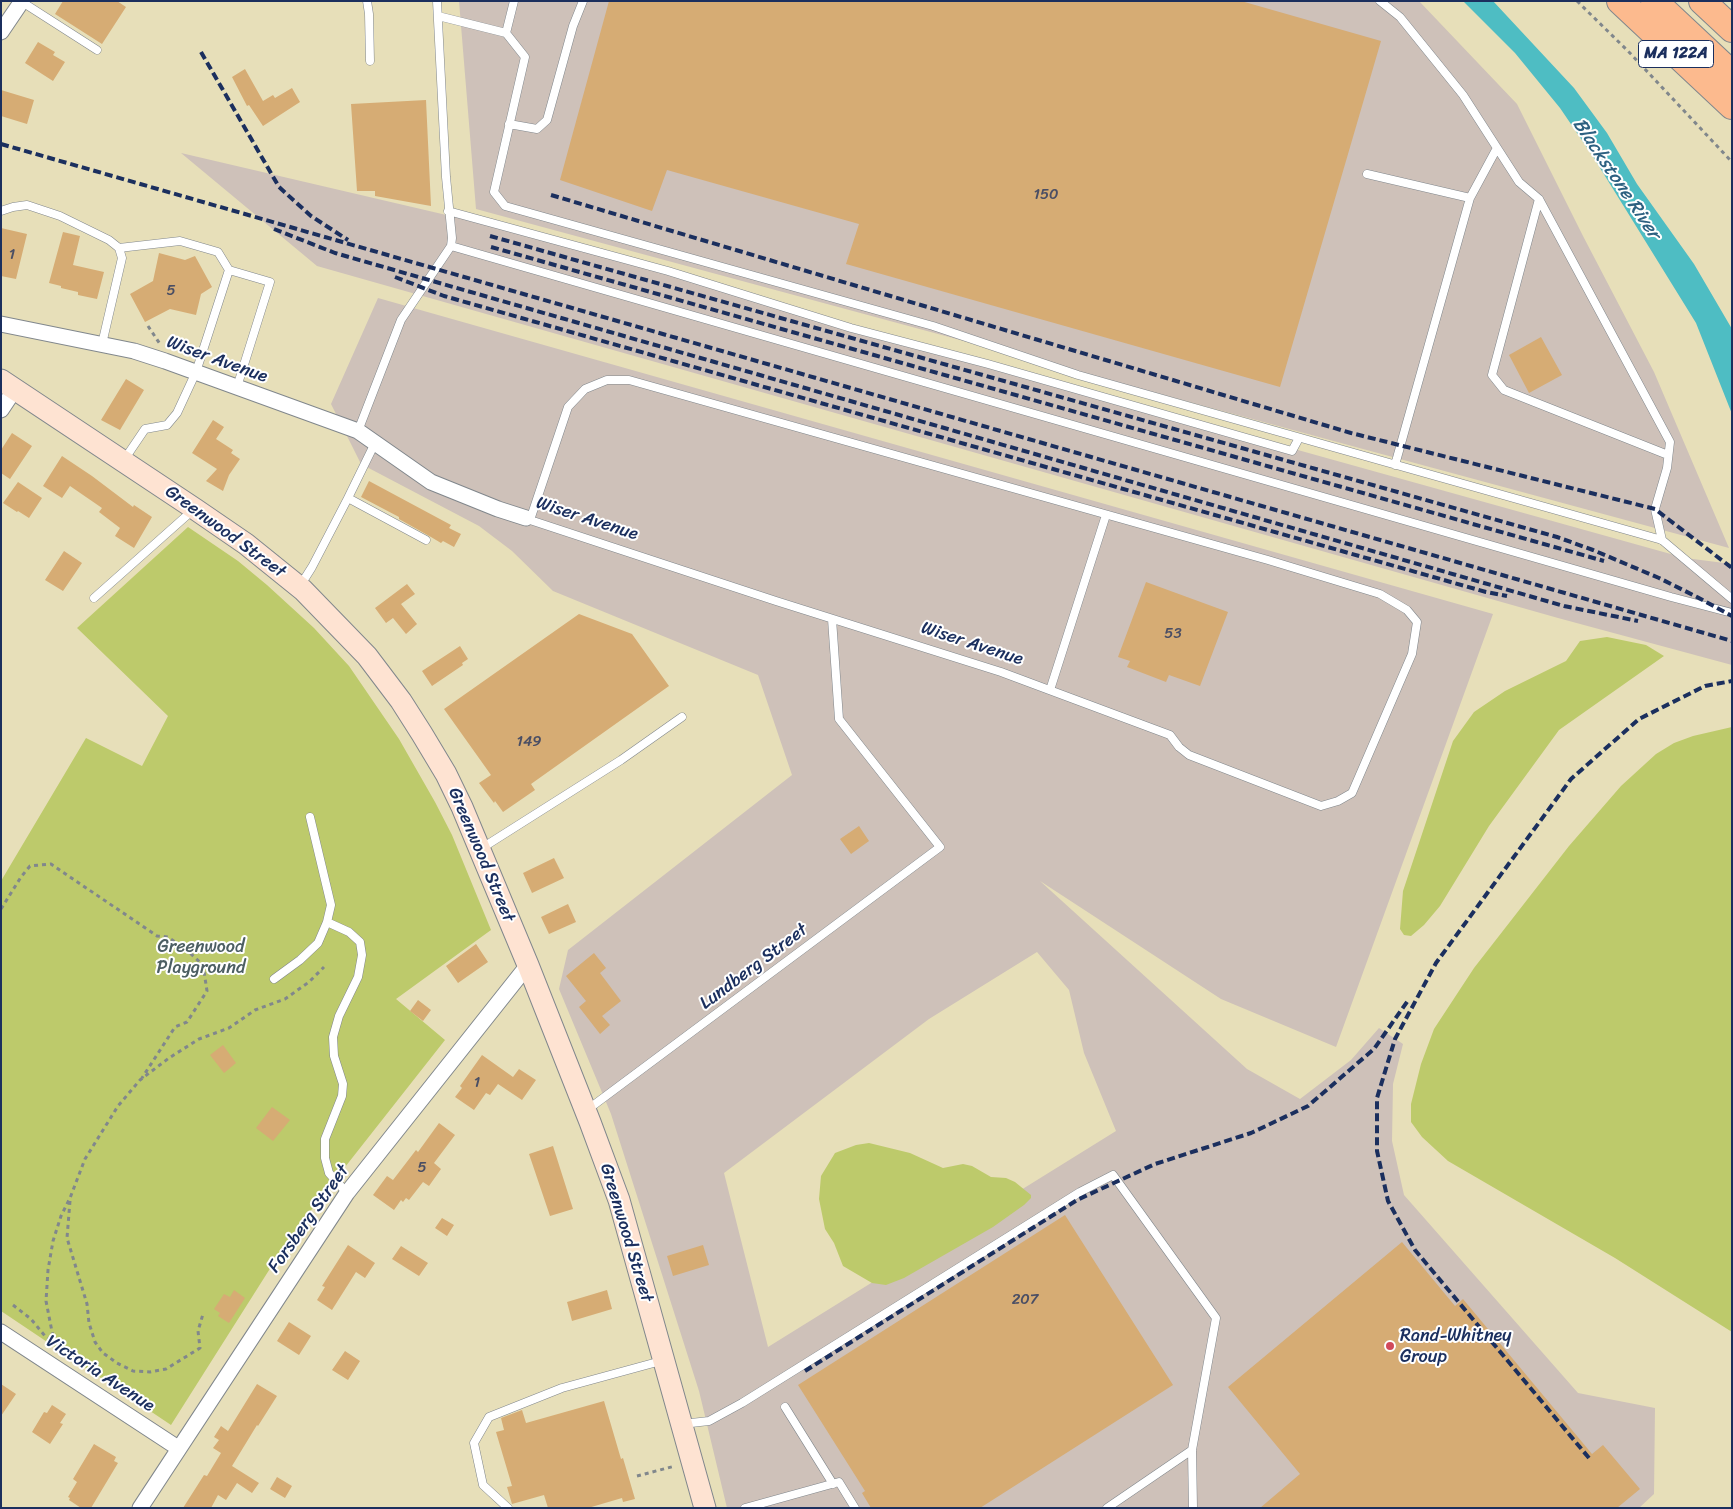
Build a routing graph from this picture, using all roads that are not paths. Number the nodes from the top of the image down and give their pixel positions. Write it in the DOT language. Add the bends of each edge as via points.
graph roads {
  1 [pos="22,1"];
  2 [pos="367,1"];
  3 [pos="437,1"];
  4 [pos="514,1"];
  5 [pos="583,1"];
  6 [pos="1380,1"];
  7 [pos="1620,1"];
  8 [pos="1654,1"];
  9 [pos="1702,1"];
  10 [pos="7,15"];
  11 [pos="438,16"];
  12 [pos="1732,29"];
  13 [pos="1,32"];
  14 [pos="506,33"];
  15 [pos="97,50"];
  16 [pos="370,61"];
  17 [pos="1732,74"];
  18 [pos="1732,106"];
  19 [pos="509,124"];
  20 [pos="1497,148"];
  21 [pos="1367,174"];
  22 [pos="1470,198"];
  23 [pos="1539,199"];
  24 [pos="1,211"];
  25 [pos="448,211"];
  26 [pos="451,246"];
  27 [pos="119,248"];
  28 [pos="229,270"];
  29 [pos="1,324"];
  30 [pos="102,344"];
  31 [pos="196,372"];
  32 [pos="8,384"];
  33 [pos="237,387"];
  34 [pos="1,410"];
  35 [pos="358,431"];
  36 [pos="1299,438"];
  37 [pos="375,443"];
  38 [pos="1668,455"];
  39 [pos="123,460"];
  40 [pos="1395,465"];
  41 [pos="348,498"];
  42 [pos="195,509"];
  43 [pos="1106,515"];
  44 [pos="528,519"];
  45 [pos="426,540"];
  46 [pos="1662,540"];
  47 [pos="299,587"];
  48 [pos="94,598"];
  49 [pos="1732,599"];
  50 [pos="1732,613"];
  51 [pos="832,619"];
  52 [pos="1050,690"];
  53 [pos="682,717"];
  54 [pos="310,818"];
  55 [pos="480,849"];
  56 [pos="327,922"];
  57 [pos="528,965"];
  58 [pos="274,979"];
  59 [pos="586,1111"];
  60 [pos="347,1193"];
  61 [pos="1,1332"];
  62 [pos="663,1360"];
  63 [pos="785,1407"];
  64 [pos="682,1424"];
  65 [pos="178,1448"];
  66 [pos="1192,1450"];
  67 [pos="833,1484"];
  68 [pos="704,1507"];
  69 [pos="140,1508"];
  70 [pos="508,1508"];
  71 [pos="745,1508"];
  72 [pos="855,1508"];
  73 [pos="1107,1508"];
  74 [pos="1193,1508"];
  1 -- 10 [label="street"];
  1 -- 15 [label="lane"];
  2 -- 16 [label="lane"];
  3 -- 11 [label="lane"];
  4 -- 14 [label="lane"];
  5 -- 19 [label="lane" via="572,26 547,120 537,129"];
  6 -- 20 [label="lane" via="1400,18 1463,95"];
  7 -- 18 [label="highway, MA 122A"];
  8 -- 17 [label="highway, MA 122A"];
  9 -- 12 [label="highway"];
  10 -- 13 [label="street"];
  11 -- 14 [label="lane"];
  11 -- 25 [label="lane"];
  14 -- 19 [label="lane" via="525,57"];
  19 -- 36 [label="lane" via="494,192 505,206 932,326 1078,375"];
  20 -- 22 [label="lane"];
  20 -- 23 [label="lane" via="1519,182"];
  21 -- 22 [label="lane"];
  22 -- 40 [label="lane"];
  23 -- 38 [label="lane" via="1670,442"];
  23 -- 38 [label="lane" via="1492,375 1504,390"];
  24 -- 27 [label="lane" via="27,205 60,216"];
  25 -- 26 [label="lane"];
  25 -- 36 [label="lane" via="1292,451"];
  26 -- 35 [label="lane" via="401,320"];
  26 -- 50 [label="lane"];
  27 -- 28 [label="lane" via="180,241 218,252"];
  27 -- 30 [label="lane" via="122,258"];
  28 -- 31 [label="lane"];
  28 -- 33 [label="lane" via="270,282"];
  29 -- 30 [label="street, Wiser Avenue"];
  30 -- 31 [label="street, Wiser Avenue"];
  31 -- 33 [label="street, Wiser Avenue"];
  31 -- 39 [label="lane" via="177,413 167,425 145,429"];
  32 -- 34 [label="street"];
  32 -- 39 [label="main road, Greenwood Street"];
  33 -- 35 [label="street, Wiser Avenue"];
  35 -- 37 [label="street, Wiser Avenue"];
  36 -- 40 [label="lane"];
  37 -- 41 [label="lane"];
  37 -- 44 [label="street, Wiser Avenue" via="431,482"];
  38 -- 46 [label="lane" via="1655,509"];
  39 -- 42 [label="main road, Greenwood Street"];
  40 -- 46 [label="lane"];
  41 -- 45 [label="lane"];
  41 -- 47 [label="lane"];
  42 -- 47 [label="main road, Greenwood Street" via="246,544"];
  42 -- 48 [label="lane"];
  43 -- 44 [label="lane" via="629,380 607,380 585,389 568,407"];
  43 -- 52 [label="lane"];
  43 -- 52 [label="lane, Wiser Avenue" via="1380,594 1407,610 1417,622 1412,654 1352,793 1321,806 1189,755 1170,735"];
  44 -- 51 [label="lane, Wiser Avenue"];
  46 -- 49 [label="lane"];
  47 -- 55 [label="main road, Greenwood Street" via="367,656 401,702 446,774"];
  51 -- 52 [label="lane, Wiser Avenue"];
  51 -- 59 [label="lane, Lundberg Street" via="839,719 940,847"];
  53 -- 55 [label="lane" via="621,760"];
  54 -- 56 [label="lane" via="331,905"];
  55 -- 57 [label="main road, Greenwood Street"];
  56 -- 58 [label="lane" via="318,943"];
  56 -- 60 [label="lane" via="350,932 360,942 362,955 358,977 339,1016 333,1037 334,1056 343,1084 342,1096 325,1139 329,1173"];
  57 -- 59 [label="main road, Greenwood Street"];
  57 -- 60 [label="street, Forsberg Street"];
  59 -- 62 [label="main road, Greenwood Street" via="618,1200"];
  60 -- 65 [label="street, Forsberg Street"];
  61 -- 65 [label="street, Victoria Avenue"];
  62 -- 64 [label="main road, Greenwood Street"];
  62 -- 70 [label="lane" via="562,1388 489,1417 474,1443 483,1485"];
  63 -- 67 [label="lane"];
  64 -- 66 [label="lane" via="709,1421 742,1403 1080,1192 1113,1176 1216,1318"];
  64 -- 68 [label="main road, Greenwood Street"];
  65 -- 69 [label="street, Forsberg Street"];
  66 -- 73 [label="lane"];
  66 -- 74 [label="lane"];
  67 -- 71 [label="lane"];
  67 -- 72 [label="lane" via="839,1482"];
}
